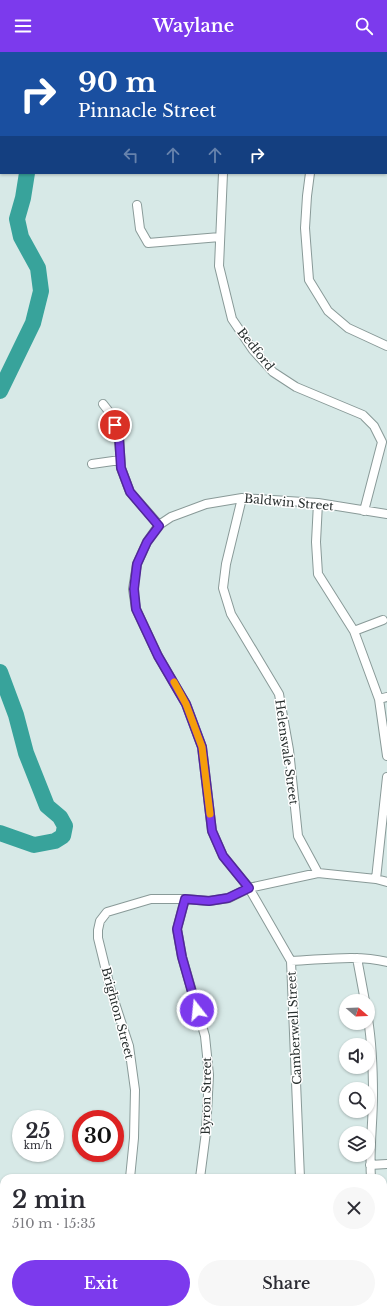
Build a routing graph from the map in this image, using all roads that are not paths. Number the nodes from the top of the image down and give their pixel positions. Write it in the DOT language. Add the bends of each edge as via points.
graph roads {
  1 [pos="223,174"];
  2 [pos="310,174"];
  3 [pos="137,205"];
  4 [pos="220,237"];
  5 [pos="387,346"];
  6 [pos="103,404"];
  7 [pos="120,460"];
  8 [pos="92,464"];
  9 [pos="242,498"];
  10 [pos="318,503"];
  11 [pos="364,511"];
  12 [pos="387,514"];
  13 [pos="159,526"];
  14 [pos="383,620"];
  15 [pos="354,631"];
  16 [pos="383,698"];
  17 [pos="387,756"];
  18 [pos="387,777"];
  19 [pos="318,873"];
  20 [pos="376,879"];
  21 [pos="387,882"];
  22 [pos="249,888"];
  23 [pos="185,899"];
  24 [pos="357,958"];
  25 [pos="291,961"];
  26 [pos="387,962"];
  27 [pos="364,994"];
  28 [pos="370,1030"];
  29 [pos="387,1164"];
  30 [pos="370,1165"];
  31 [pos="130,1174"];
  32 [pos="201,1174"];
  33 [pos="300,1174"];
  34 [pos="371,1174"];
  1 -- 4 [label="street, Bedford"];
  2 -- 5 [label="street" via="306,228 309,280 328,311 348,328"];
  3 -- 4 [label="street" via="140,229 148,243"];
  4 -- 11 [label="street, Bedford" via="219,266 232,319 254,350 273,372 296,387 364,415 374,426 382,442"];
  6 -- 7 [label="street" via="110,413 119,437"];
  7 -- 8 [label="street"];
  7 -- 13 [label="street" via="130,492"];
  9 -- 10 [label="street, Baldwin Street"];
  9 -- 13 [label="street, Baldwin Street" via="206,504 171,517"];
  9 -- 19 [label="street, Helensvale Street" via="226,564 223,588 231,614 278,694 289,750 298,836"];
  10 -- 11 [label="street, Baldwin Street"];
  10 -- 15 [label="street" via="318,574"];
  11 -- 12 [label="street, Baldwin Street"];
  13 -- 22 [label="street, Baldwin Street" via="147,542 137,564 134,589 136,609 158,656 186,704 202,747 212,831 223,856"];
  14 -- 15 [label="street"];
  15 -- 16 [label="street"];
  16 -- 17 [label="street"];
  18 -- 20 [label="street"];
  19 -- 20 [label="street"];
  19 -- 22 [label="street"];
  20 -- 21 [label="street"];
  22 -- 23 [label="street" via="228,898 209,901"];
  22 -- 25 [label="street, Camberwell Street"];
  23 -- 31 [label="street, Brighton Street" via="151,899 107,912 100,921 98,930 111,991 129,1046 135,1090"];
  23 -- 32 [label="street, Byron Street" via="177,929 182,957 205,1036 208,1075 206,1132"];
  24 -- 25 [label="street"];
  24 -- 26 [label="street" via="374,958"];
  24 -- 27 [label="street"];
  25 -- 33 [label="street, Camberwell Street"];
  28 -- 30 [label="street" via="373,1095"];
  29 -- 30 [label="street"];
  30 -- 34 [label="street"];
}
